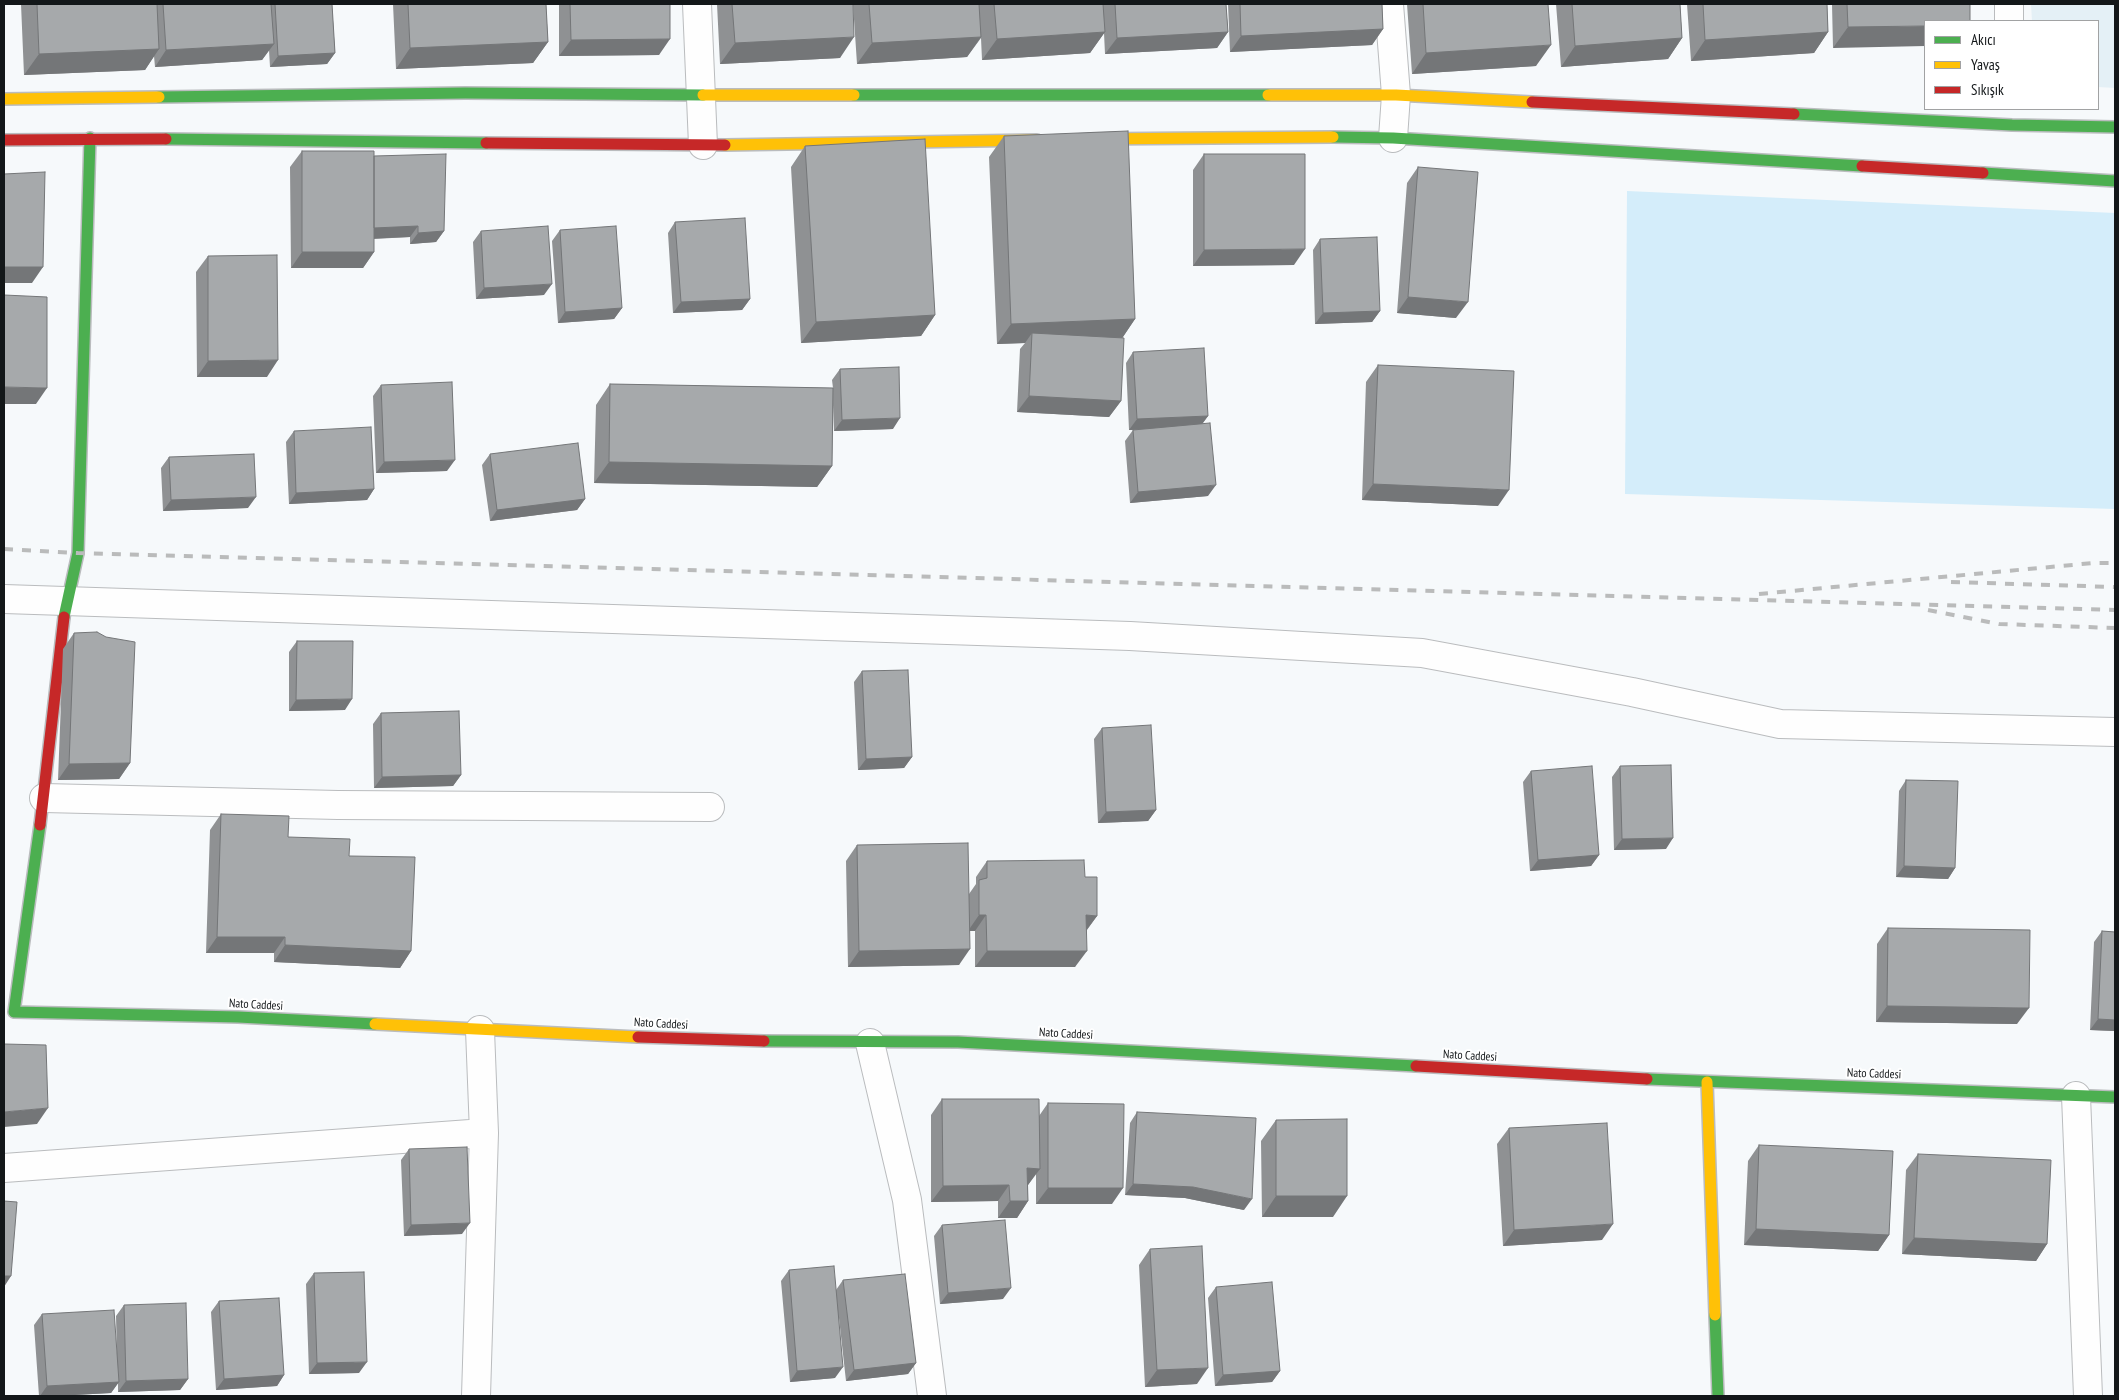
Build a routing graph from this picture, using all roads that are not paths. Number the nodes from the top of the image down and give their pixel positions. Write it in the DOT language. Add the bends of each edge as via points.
graph roads {
  1 [pos="697,4"];
  2 [pos="1389,4"];
  3 [pos="2009,4"];
  4 [pos="2009,20"];
  5 [pos="701,95"];
  6 [pos="1396,95"];
  7 [pos="4,99"];
  8 [pos="2012,117"];
  9 [pos="2115,127"];
  10 [pos="90,138"];
  11 [pos="1393,138"];
  12 [pos="1077,139"];
  13 [pos="4,140"];
  14 [pos="1047,140"];
  15 [pos="703,145"];
  16 [pos="2115,181"];
  17 [pos="4,599"];
  18 [pos="66,602"];
  19 [pos="2115,732"];
  20 [pos="44,798"];
  21 [pos="710,807"];
  22 [pos="9,1011"];
  23 [pos="480,1030"];
  24 [pos="870,1043"];
  25 [pos="1707,1082"];
  26 [pos="2076,1096"];
  27 [pos="2115,1097"];
  28 [pos="484,1133"];
  29 [pos="4,1168"];
  30 [pos="476,1396"];
  31 [pos="932,1396"];
  32 [pos="1718,1396"];
  33 [pos="2088,1396"];
  1 -- 5 [label="street"];
  2 -- 6 [label="street"];
  3 -- 4 [label="street"];
  5 -- 6 [label="street"];
  5 -- 7 [label="street" via="465,93"];
  5 -- 15 [label="street"];
  6 -- 8 [label="street"];
  6 -- 11 [label="street"];
  8 -- 9 [label="street"];
  10 -- 13 [label="street"];
  10 -- 15 [label="street"];
  10 -- 18 [label="street" via="78,553"];
  11 -- 12 [label="street"];
  11 -- 16 [label="street"];
  14 -- 15 [label="street"];
  17 -- 18 [label="street"];
  18 -- 19 [label="street" via="1120,636 1412,652 1623,690 1780,724"];
  18 -- 20 [label="street"];
  20 -- 21 [label="street" via="338,805"];
  20 -- 22 [label="street"];
  22 -- 23 [label="street, Nato Caddesi" via="238,1017"];
  23 -- 24 [label="street, Nato Caddesi" via="719,1041"];
  23 -- 28 [label="street"];
  24 -- 25 [label="street, Nato Caddesi" via="958,1042"];
  24 -- 31 [label="street" via="907,1200"];
  25 -- 26 [label="street, Nato Caddesi"];
  25 -- 32 [label="street"];
  26 -- 27 [label="street, Nato Caddesi"];
  26 -- 33 [label="street"];
  28 -- 29 [label="street"];
  28 -- 30 [label="street"];
}
